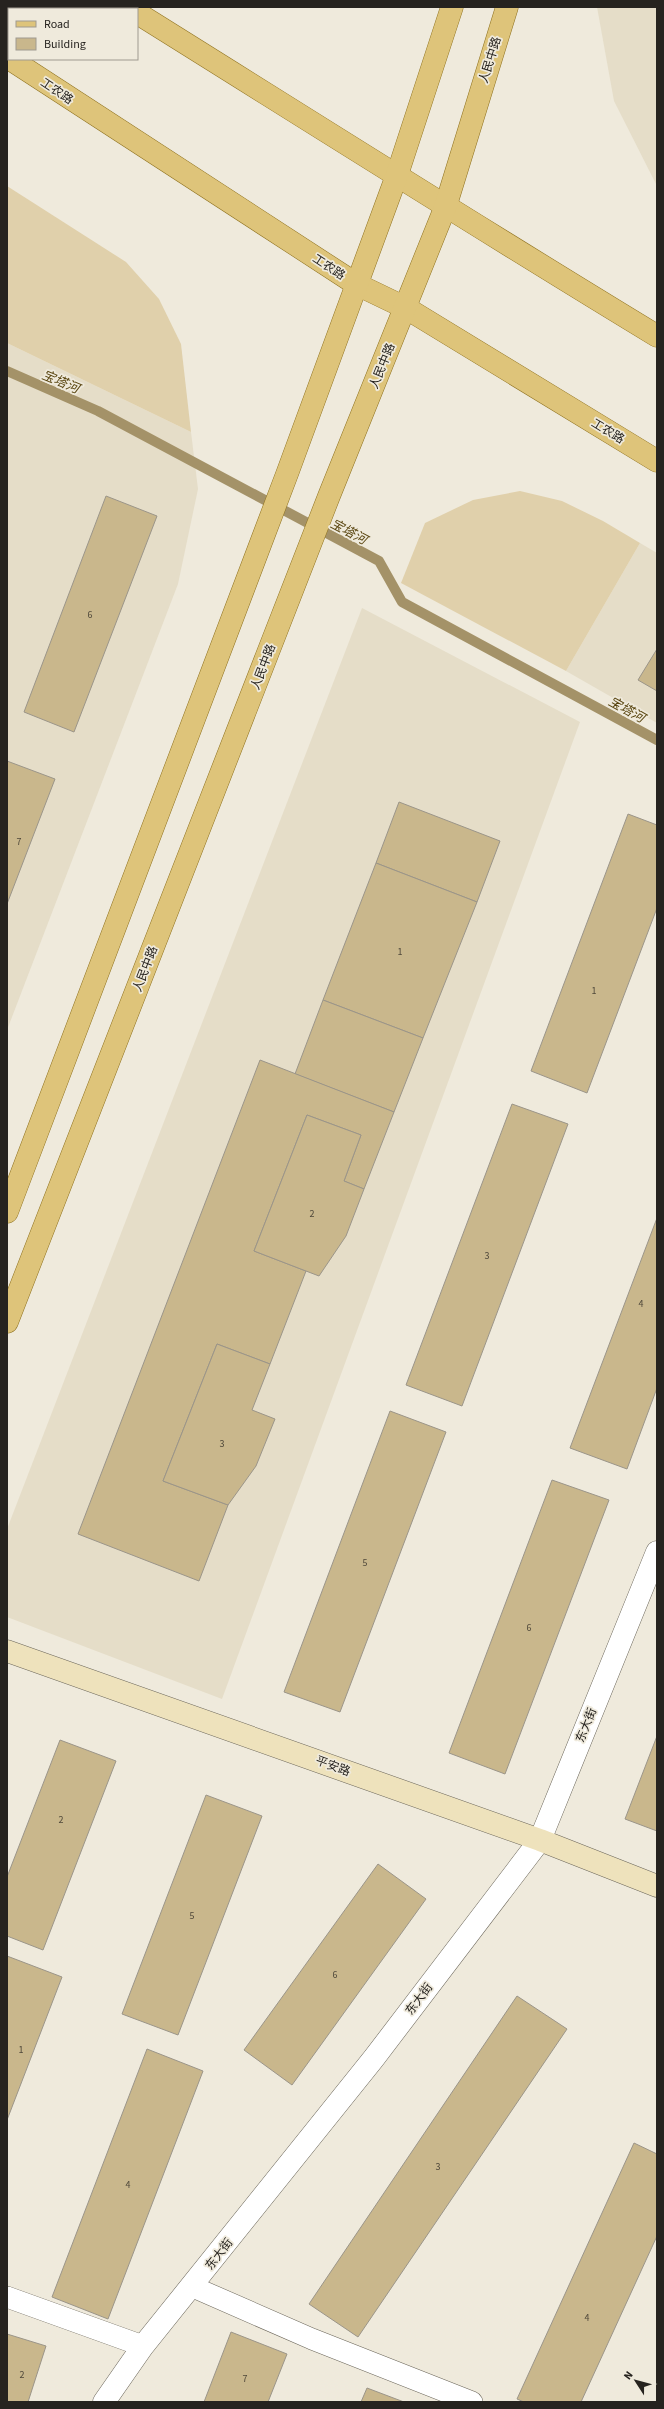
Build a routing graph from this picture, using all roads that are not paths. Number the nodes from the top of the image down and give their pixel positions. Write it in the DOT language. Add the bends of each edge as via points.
graph roads {
  1 [pos="452,7"];
  2 [pos="507,7"];
  3 [pos="138,14"];
  4 [pos="11,60"];
  5 [pos="397,175"];
  6 [pos="446,208"];
  7 [pos="356,284"];
  8 [pos="406,308"];
  9 [pos="657,336"];
  10 [pos="657,461"];
  11 [pos="7,1212"];
  12 [pos="7,1322"];
  13 [pos="657,1552"];
  14 [pos="7,1651"];
  15 [pos="540,1840"];
  16 [pos="657,1886"];
  17 [pos="193,2287"];
  18 [pos="7,2297"];
  19 [pos="143,2346"];
  20 [pos="104,2402"];
  21 [pos="472,2402"];
  1 -- 5 [label="main road"];
  2 -- 6 [label="main road, 人民中路"];
  3 -- 5 [label="main road"];
  4 -- 7 [label="main road, 工农路"];
  5 -- 6 [label="main road"];
  5 -- 7 [label="main road"];
  6 -- 8 [label="main road, 人民中路"];
  6 -- 9 [label="main road"];
  7 -- 8 [label="main road, 工农路"];
  7 -- 11 [label="main road" via="288,474"];
  8 -- 10 [label="main road, 工农路"];
  8 -- 12 [label="main road, 人民中路" via="329,496"];
  13 -- 15 [label="street, 东大街"];
  14 -- 15 [label="street, 平安路"];
  15 -- 16 [label="street, 平安路"];
  15 -- 17 [label="street, 东大街" via="374,2058"];
  17 -- 19 [label="street, 东大街"];
  17 -- 21 [label="lane" via="312,2339"];
  18 -- 19 [label="lane"];
  19 -- 20 [label="street, 东大街"];
}
